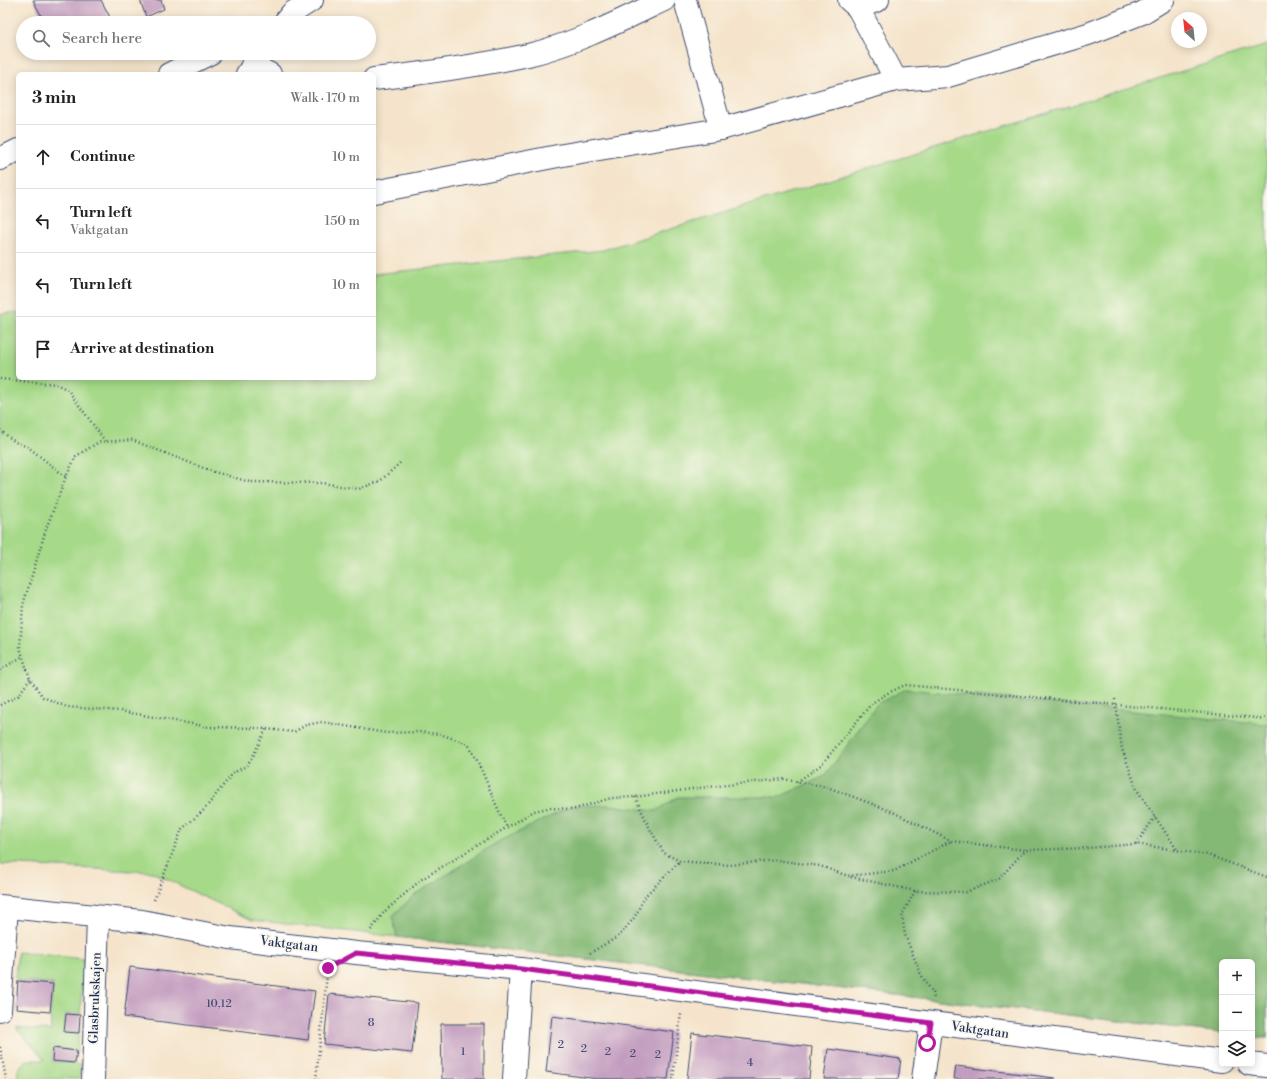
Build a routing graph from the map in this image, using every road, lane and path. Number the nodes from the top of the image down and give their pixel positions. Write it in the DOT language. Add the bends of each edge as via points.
graph roads {
  1 [pos="312,0"];
  2 [pos="664,0"];
  3 [pos="686,0"];
  4 [pos="1163,0"];
  5 [pos="862,3"];
  6 [pos="291,16"];
  7 [pos="197,60"];
  8 [pos="173,72"];
  9 [pos="376,79"];
  10 [pos="896,80"];
  11 [pos="722,129"];
  12 [pos="16,151"];
  13 [pos="0,159"];
  14 [pos="376,192"];
  15 [pos="0,379"];
  16 [pos="0,430"];
  17 [pos="105,441"];
  18 [pos="400,463"];
  19 [pos="66,477"];
  20 [pos="23,656"];
  21 [pos="0,670"];
  22 [pos="30,679"];
  23 [pos="1115,699"];
  24 [pos="0,705"];
  25 [pos="1115,705"];
  26 [pos="1267,719"];
  27 [pos="266,729"];
  28 [pos="797,782"];
  29 [pos="635,797"];
  30 [pos="1155,817"];
  31 [pos="507,827"];
  32 [pos="951,841"];
  33 [pos="1136,844"];
  34 [pos="1025,850"];
  35 [pos="1178,850"];
  36 [pos="680,861"];
  37 [pos="848,876"];
  38 [pos="1267,877"];
  39 [pos="915,891"];
  40 [pos="3,907"];
  41 [pos="98,917"];
  42 [pos="149,923"];
  43 [pos="356,953"];
  44 [pos="521,969"];
  45 [pos="568,975"];
  46 [pos="0,1010"];
  47 [pos="681,1014"];
  48 [pos="931,1023"];
  49 [pos="0,1047"];
  50 [pos="1219,1061"];
  51 [pos="1255,1065"];
  52 [pos="1267,1066"];
  53 [pos="6,1079"];
  54 [pos="93,1079"];
  55 [pos="316,1079"];
  56 [pos="514,1079"];
  57 [pos="672,1079"];
  58 [pos="923,1079"];
  1 -- 6 [label="street"];
  2 -- 9 [label="street" via="602,30 529,55 434,72"];
  3 -- 11 [label="street"];
  4 -- 10 [label="street" via="1142,13 1088,34 948,76"];
  5 -- 10 [label="street"];
  7 -- 8 [label="street"];
  10 -- 11 [label="street"];
  11 -- 14 [label="street" via="563,155"];
  12 -- 13 [label="street"];
  15 -- 17 [label="path" via="56,384 68,390"];
  16 -- 19 [label="path" via="15,442 28,447"];
  17 -- 18 [label="path" via="132,440 211,471 250,482 322,483 359,489 380,481"];
  17 -- 19 [label="path" via="76,456"];
  19 -- 20 [label="path" via="46,529 23,605 20,648"];
  20 -- 21 [label="path"];
  20 -- 22 [label="path"];
  22 -- 24 [label="path" via="18,696"];
  22 -- 27 [label="path" via="44,697 67,707 120,711 209,727"];
  23 -- 25 [label="path"];
  25 -- 26 [label="path"];
  25 -- 28 [label="path" via="905,685 872,703 822,764"];
  25 -- 30 [label="path" via="1122,749 1137,790"];
  27 -- 31 [label="path" via="294,732 306,725 322,722 386,733 440,734 468,744"];
  27 -- 42 [label="path" via="246,766 233,773 204,810 182,829 155,892"];
  28 -- 29 [label="path" via="751,782"];
  28 -- 32 [label="path" via="834,789 891,811"];
  29 -- 31 [label="path" via="611,798 575,809 548,808 534,811"];
  29 -- 36 [label="path" via="664,853"];
  30 -- 33 [label="path"];
  30 -- 35 [label="path"];
  31 -- 43 [label="path" via="422,879 384,912"];
  32 -- 34 [label="path"];
  32 -- 37 [label="path" via="894,871"];
  33 -- 34 [label="path"];
  33 -- 35 [label="path"];
  34 -- 39 [label="path" via="999,879 966,892"];
  35 -- 38 [label="path" via="1208,855"];
  36 -- 37 [label="path" via="729,865 776,860 820,866"];
  36 -- 45 [label="path" via="646,895 634,918 619,936 592,951"];
  37 -- 39 [label="path"];
  39 -- 48 [label="path" via="902,915 905,936 921,975 933,993 935,1010"];
  40 -- 41 [label="street, Vaktgatan"];
  40 -- 46 [label="street"];
  41 -- 42 [label="street, Vaktgatan"];
  41 -- 54 [label="street, Glasbrukskajen"];
  42 -- 43 [label="street, Vaktgatan" via="230,938"];
  43 -- 44 [label="street, Vaktgatan"];
  43 -- 55 [label="path" via="328,968"];
  44 -- 45 [label="street, Vaktgatan"];
  44 -- 56 [label="street"];
  45 -- 48 [label="street, Vaktgatan"];
  47 -- 57 [label="path"];
  48 -- 50 [label="street, Vaktgatan"];
  48 -- 58 [label="street"];
  49 -- 53 [label="path"];
  51 -- 52 [label="street"];
}
